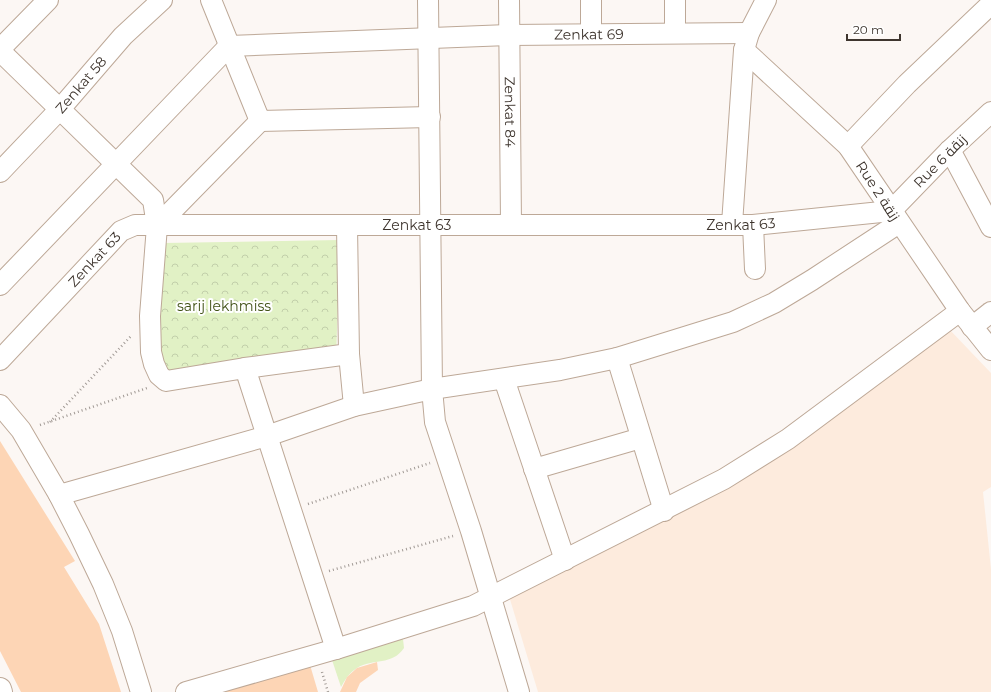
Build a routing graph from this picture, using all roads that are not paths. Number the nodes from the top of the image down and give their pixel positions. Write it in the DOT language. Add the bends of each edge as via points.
graph roads {
  1 [pos="48,0"];
  2 [pos="162,0"];
  3 [pos="210,0"];
  4 [pos="428,0"];
  5 [pos="509,0"];
  6 [pos="591,0"];
  7 [pos="675,0"];
  8 [pos="766,0"];
  9 [pos="991,4"];
  10 [pos="591,33"];
  11 [pos="675,33"];
  12 [pos="508,35"];
  13 [pos="429,38"];
  14 [pos="746,41"];
  15 [pos="229,46"];
  16 [pos="0,50"];
  17 [pos="60,109"];
  18 [pos="991,112"];
  19 [pos="430,117"];
  20 [pos="260,121"];
  21 [pos="848,146"];
  22 [pos="950,150"];
  23 [pos="117,164"];
  24 [pos="0,172"];
  25 [pos="895,217"];
  26 [pos="511,224"];
  27 [pos="732,224"];
  28 [pos="430,225"];
  29 [pos="753,225"];
  30 [pos="157,226"];
  31 [pos="347,226"];
  32 [pos="991,227"];
  33 [pos="755,269"];
  34 [pos="0,285"];
  35 [pos="991,312"];
  36 [pos="966,319"];
  37 [pos="991,350"];
  38 [pos="349,354"];
  39 [pos="617,358"];
  40 [pos="0,360"];
  41 [pos="246,368"];
  42 [pos="504,379"];
  43 [pos="432,388"];
  44 [pos="0,405"];
  45 [pos="354,406"];
  46 [pos="266,436"];
  47 [pos="641,438"];
  48 [pos="534,469"];
  49 [pos="59,495"];
  50 [pos="664,511"];
  51 [pos="565,560"];
  52 [pos="491,597"];
  53 [pos="336,649"];
  54 [pos="141,692"];
  55 [pos="186,692"];
  56 [pos="519,692"];
  1 -- 16 [label="street"];
  2 -- 17 [label="street, Zenkat 58" via="123,36"];
  3 -- 15 [label="street"];
  4 -- 13 [label="street"];
  5 -- 12 [label="street, Zenkat 84"];
  6 -- 10 [label="street"];
  7 -- 11 [label="street"];
  8 -- 14 [label="street"];
  9 -- 21 [label="street" via="907,84"];
  10 -- 11 [label="street, Zenkat 69"];
  10 -- 12 [label="street, Zenkat 69"];
  11 -- 14 [label="street, Zenkat 69"];
  12 -- 13 [label="street, Zenkat 69"];
  12 -- 26 [label="street, Zenkat 84"];
  13 -- 15 [label="street, Zenkat 69"];
  13 -- 19 [label="street"];
  14 -- 21 [label="street, Rue 2 زنقة"];
  14 -- 27 [label="street"];
  15 -- 20 [label="street"];
  15 -- 23 [label="street"];
  16 -- 17 [label="street"];
  17 -- 23 [label="street"];
  17 -- 24 [label="street, Zenkat 58"];
  18 -- 22 [label="street, Rue 6 زنقة"];
  19 -- 20 [label="street"];
  19 -- 28 [label="street"];
  20 -- 30 [label="street"];
  21 -- 25 [label="street, Rue 2 زنقة"];
  22 -- 25 [label="street, Rue 6 زنقة"];
  22 -- 32 [label="street"];
  23 -- 30 [label="street" via="153,200"];
  23 -- 34 [label="street"];
  25 -- 29 [label="street, Zenkat 63"];
  25 -- 36 [label="street, Rue 2 زنقة"];
  25 -- 39 [label="street, Rue 6 زنقة" via="812,280 774,303 733,322"];
  26 -- 27 [label="street, Zenkat 63"];
  26 -- 28 [label="street, Zenkat 63"];
  27 -- 29 [label="street, Zenkat 63"];
  28 -- 31 [label="street, Zenkat 63"];
  28 -- 43 [label="street"];
  29 -- 33 [label="street"];
  30 -- 31 [label="street, Zenkat 63"];
  30 -- 40 [label="street, Zenkat 63" via="135,225 121,231"];
  30 -- 41 [label="street" via="150,352 159,375 166,381"];
  31 -- 38 [label="street"];
  35 -- 36 [label="street"];
  36 -- 37 [label="street, Rue 2 زنقة"];
  36 -- 50 [label="street" via="788,439 724,479"];
  38 -- 41 [label="street"];
  38 -- 45 [label="street"];
  39 -- 42 [label="street, Rue 6 زنقة"];
  39 -- 47 [label="street"];
  41 -- 46 [label="street"];
  42 -- 43 [label="street, Rue 6 زنقة"];
  42 -- 48 [label="street"];
  43 -- 45 [label="street, Rue 6 زنقة"];
  43 -- 52 [label="street" via="435,422"];
  44 -- 49 [label="street" via="21,430"];
  45 -- 46 [label="street, Rue 6 زنقة"];
  46 -- 49 [label="street, Rue 6 زنقة"];
  46 -- 53 [label="street"];
  47 -- 48 [label="street"];
  47 -- 50 [label="street"];
  48 -- 51 [label="street"];
  49 -- 54 [label="street" via="103,584 122,631"];
  50 -- 51 [label="street"];
  51 -- 52 [label="street"];
  52 -- 53 [label="street" via="473,606"];
  52 -- 56 [label="street"];
  53 -- 55 [label="street"];
}
